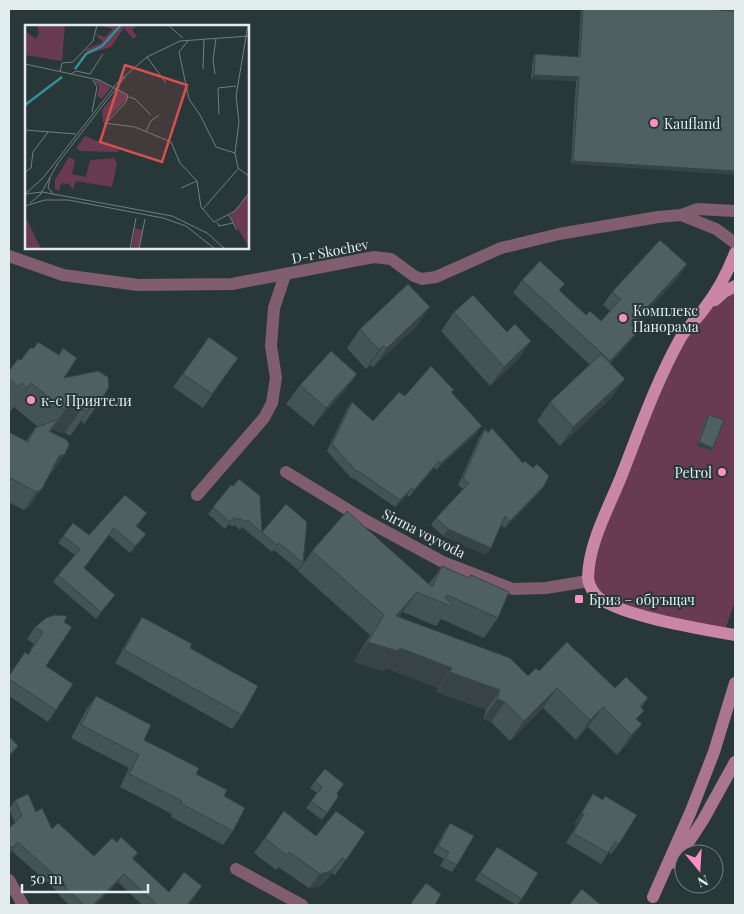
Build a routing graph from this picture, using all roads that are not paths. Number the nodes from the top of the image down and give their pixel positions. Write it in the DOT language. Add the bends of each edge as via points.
graph roads {
  1 [pos="735,211"];
  2 [pos="681,215"];
  3 [pos="735,243"];
  4 [pos="735,253"];
  5 [pos="9,256"];
  6 [pos="285,275"];
  7 [pos="735,286"];
  8 [pos="703,310"];
  9 [pos="286,472"];
  10 [pos="196,495"];
  11 [pos="588,580"];
  12 [pos="735,635"];
  13 [pos="735,683"];
  14 [pos="735,762"];
  15 [pos="236,869"];
  16 [pos="9,880"];
  17 [pos="650,901"];
  18 [pos="23,905"];
  19 [pos="302,905"];
  1 -- 2 [label="street, D-r Skochev" via="697,209"];
  2 -- 3 [label="street" via="716,229"];
  2 -- 6 [label="street, D-r Skochev" via="559,234 501,248 436,277 422,279 391,259 374,257"];
  4 -- 8 [label="main road" via="725,278"];
  5 -- 6 [label="street, D-r Skochev" via="63,275 138,285 232,284"];
  6 -- 10 [label="street" via="274,308 271,346 276,378 272,403 264,418"];
  7 -- 8 [label="main road"];
  8 -- 11 [label="main road" via="681,337 657,387 602,523 592,551"];
  9 -- 11 [label="street, Sirma voyvoda" via="443,562 513,589 546,588"];
  11 -- 12 [label="main road" via="595,594 610,606"];
  13 -- 17 [label="main road" via="692,811"];
  14 -- 17 [label="main road" via="703,820"];
  15 -- 19 [label="street"];
  16 -- 18 [label="street"];
}
